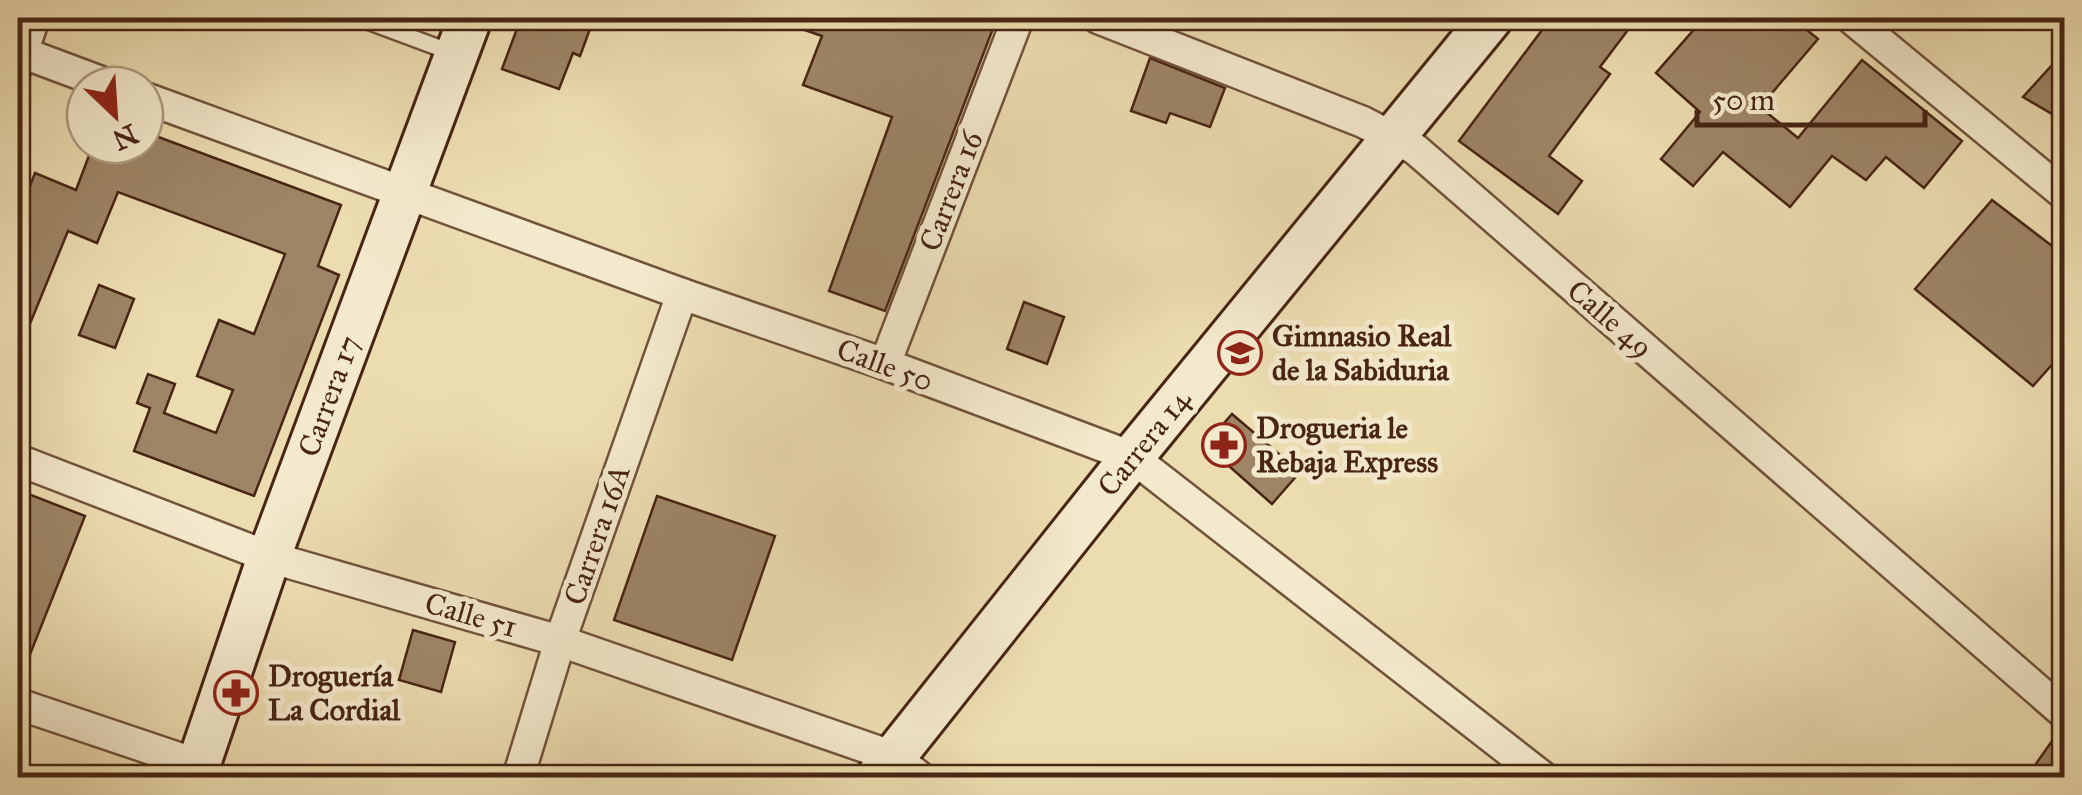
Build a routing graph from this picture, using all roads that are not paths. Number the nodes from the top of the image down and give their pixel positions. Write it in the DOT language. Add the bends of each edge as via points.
graph roads {
  1 [pos="34,18"];
  2 [pos="360,18"];
  3 [pos="1018,18"];
  4 [pos="1098,18"];
  5 [pos="1491,18"];
  6 [pos="1851,18"];
  7 [pos="463,36"];
  8 [pos="19,56"];
  9 [pos="65,71"];
  10 [pos="165,105"];
  11 [pos="1393,136"];
  12 [pos="404,194"];
  13 [pos="2064,194"];
  14 [pos="682,294"];
  15 [pos="884,364"];
  16 [pos="1132,457"];
  17 [pos="18,460"];
  18 [pos="269,557"];
  19 [pos="560,641"];
  20 [pos="18,704"];
  21 [pos="2064,713"];
  22 [pos="196,771"];
  23 [pos="897,771"];
  24 [pos="518,778"];
  25 [pos="1544,778"];
  1 -- 8 [label="street"];
  2 -- 7 [label="lane"];
  3 -- 15 [label="street, Carrera 16"];
  4 -- 11 [label="street, Calle 49"];
  5 -- 11 [label="main road, Carrera 14"];
  6 -- 13 [label="street"];
  7 -- 12 [label="main road, Carrera 17"];
  8 -- 9 [label="street"];
  10 -- 12 [label="street, Calle 50"];
  11 -- 16 [label="main road, Carrera 14"];
  11 -- 21 [label="street, Calle 49"];
  12 -- 14 [label="street, Calle 50"];
  12 -- 18 [label="main road, Carrera 17"];
  14 -- 15 [label="street, Calle 50"];
  14 -- 19 [label="street, Carrera 16A"];
  15 -- 16 [label="street, Calle 50"];
  16 -- 23 [label="main road, Carrera 14"];
  16 -- 25 [label="street, Calle 50"];
  17 -- 18 [label="street, Calle 51"];
  18 -- 19 [label="street, Calle 51"];
  18 -- 22 [label="main road, Carrera 17"];
  19 -- 23 [label="street, Calle 51"];
  19 -- 24 [label="street, Carrera 16A"];
  20 -- 22 [label="street"];
}
